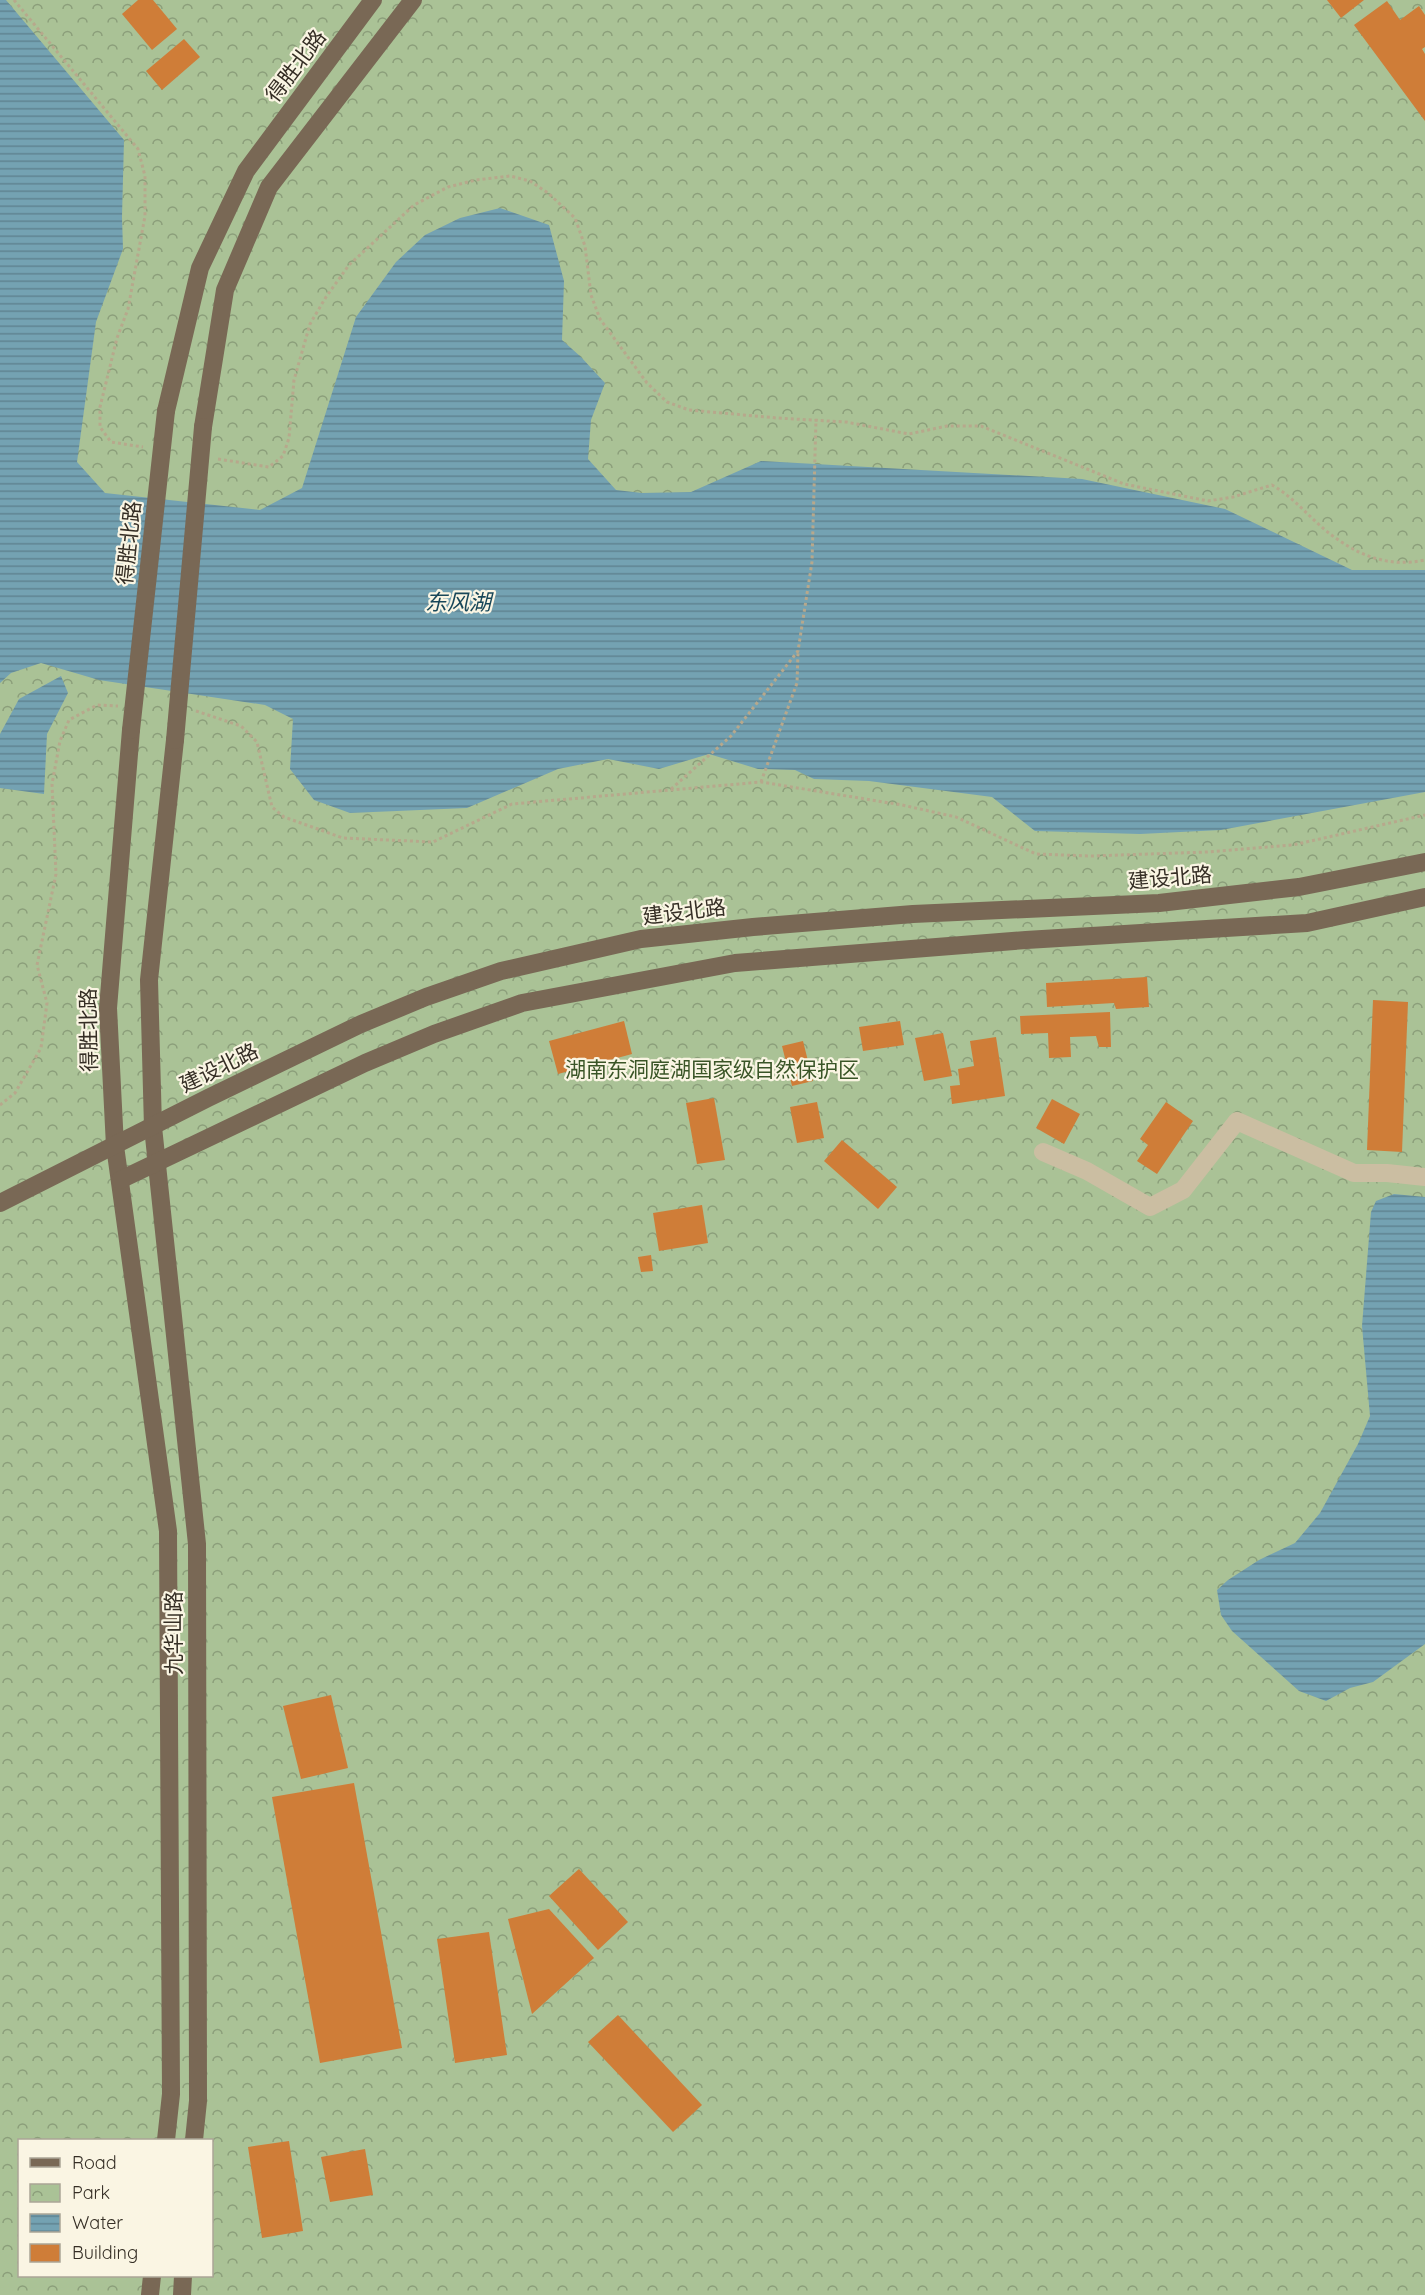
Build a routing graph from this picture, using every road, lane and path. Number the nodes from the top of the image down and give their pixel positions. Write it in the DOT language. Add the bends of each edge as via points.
graph roads {
  1 [pos="14,0"];
  2 [pos="373,0"];
  3 [pos="413,0"];
  4 [pos="816,419"];
  5 [pos="128,445"];
  6 [pos="249,463"];
  7 [pos="1425,560"];
  8 [pos="798,651"];
  9 [pos="120,706"];
  10 [pos="190,711"];
  11 [pos="760,782"];
  12 [pos="671,789"];
  13 [pos="1425,815"];
  14 [pos="1425,862"];
  15 [pos="1425,897"];
  16 [pos="0,1105"];
  17 [pos="153,1127"];
  18 [pos="115,1146"];
  19 [pos="1043,1152"];
  20 [pos="157,1162"];
  21 [pos="1425,1178"];
  22 [pos="120,1180"];
  23 [pos="0,1203"];
  24 [pos="166,2139"];
  25 [pos="194,2139"];
  26 [pos="152,2277"];
  27 [pos="183,2277"];
  28 [pos="150,2295"];
  29 [pos="182,2295"];
  1 -- 5 [label="path" via="138,149 145,176 145,216 128,309 100,407 100,427 111,442"];
  2 -- 18 [label="main road, 得胜北路, bridge" via="246,171 200,268 166,411 131,730 108,1008"];
  3 -- 17 [label="main road, bridge" via="269,188 225,290 203,427 149,980"];
  4 -- 6 [label="path" via="689,410 667,402 647,383 600,319 591,295 585,246 574,218 530,181 510,176 448,187 414,205 349,265 310,324 294,380 289,438 283,456 269,467"];
  4 -- 7 [label="path" via="909,434 947,426 981,426 1124,484 1208,501 1272,485 1290,495 1337,539 1376,559 1405,564"];
  4 -- 8 [label="path" via="812,562"];
  8 -- 11 [label="path" via="797,683"];
  8 -- 12 [label="path" via="731,736"];
  9 -- 16 [label="path" via="97,705 69,720 60,741 52,784 56,874 37,965 47,1003 41,1048 15,1093"];
  10 -- 12 [label="path" via="201,711 241,726 257,742 272,807 284,817 343,838 433,842 512,804"];
  11 -- 12 [label="path"];
  11 -- 13 [label="path" via="956,817 1036,854 1196,853 1293,845"];
  14 -- 17 [label="main road, 建设北路" via="1299,887 1159,903 913,914 641,939 501,971 426,997 351,1029"];
  15 -- 20 [label="main road" via="1307,923 735,963 522,1003 365,1063"];
  17 -- 18 [label="main road, 建设北路"];
  17 -- 20 [label="main road, 九华山路"];
  18 -- 22 [label="main road, 九华山路"];
  18 -- 23 [label="main road, 建设北路"];
  19 -- 21 [label="street" via="1087,1171 1150,1207 1183,1190 1237,1121 1354,1173"];
  20 -- 22 [label="main road"];
  20 -- 25 [label="main road, 九华山路" via="197,1544 198,2101"];
  22 -- 24 [label="main road, 九华山路" via="168,1531 171,2094"];
  26 -- 28 [label="main road"];
  27 -- 29 [label="main road"];
}
